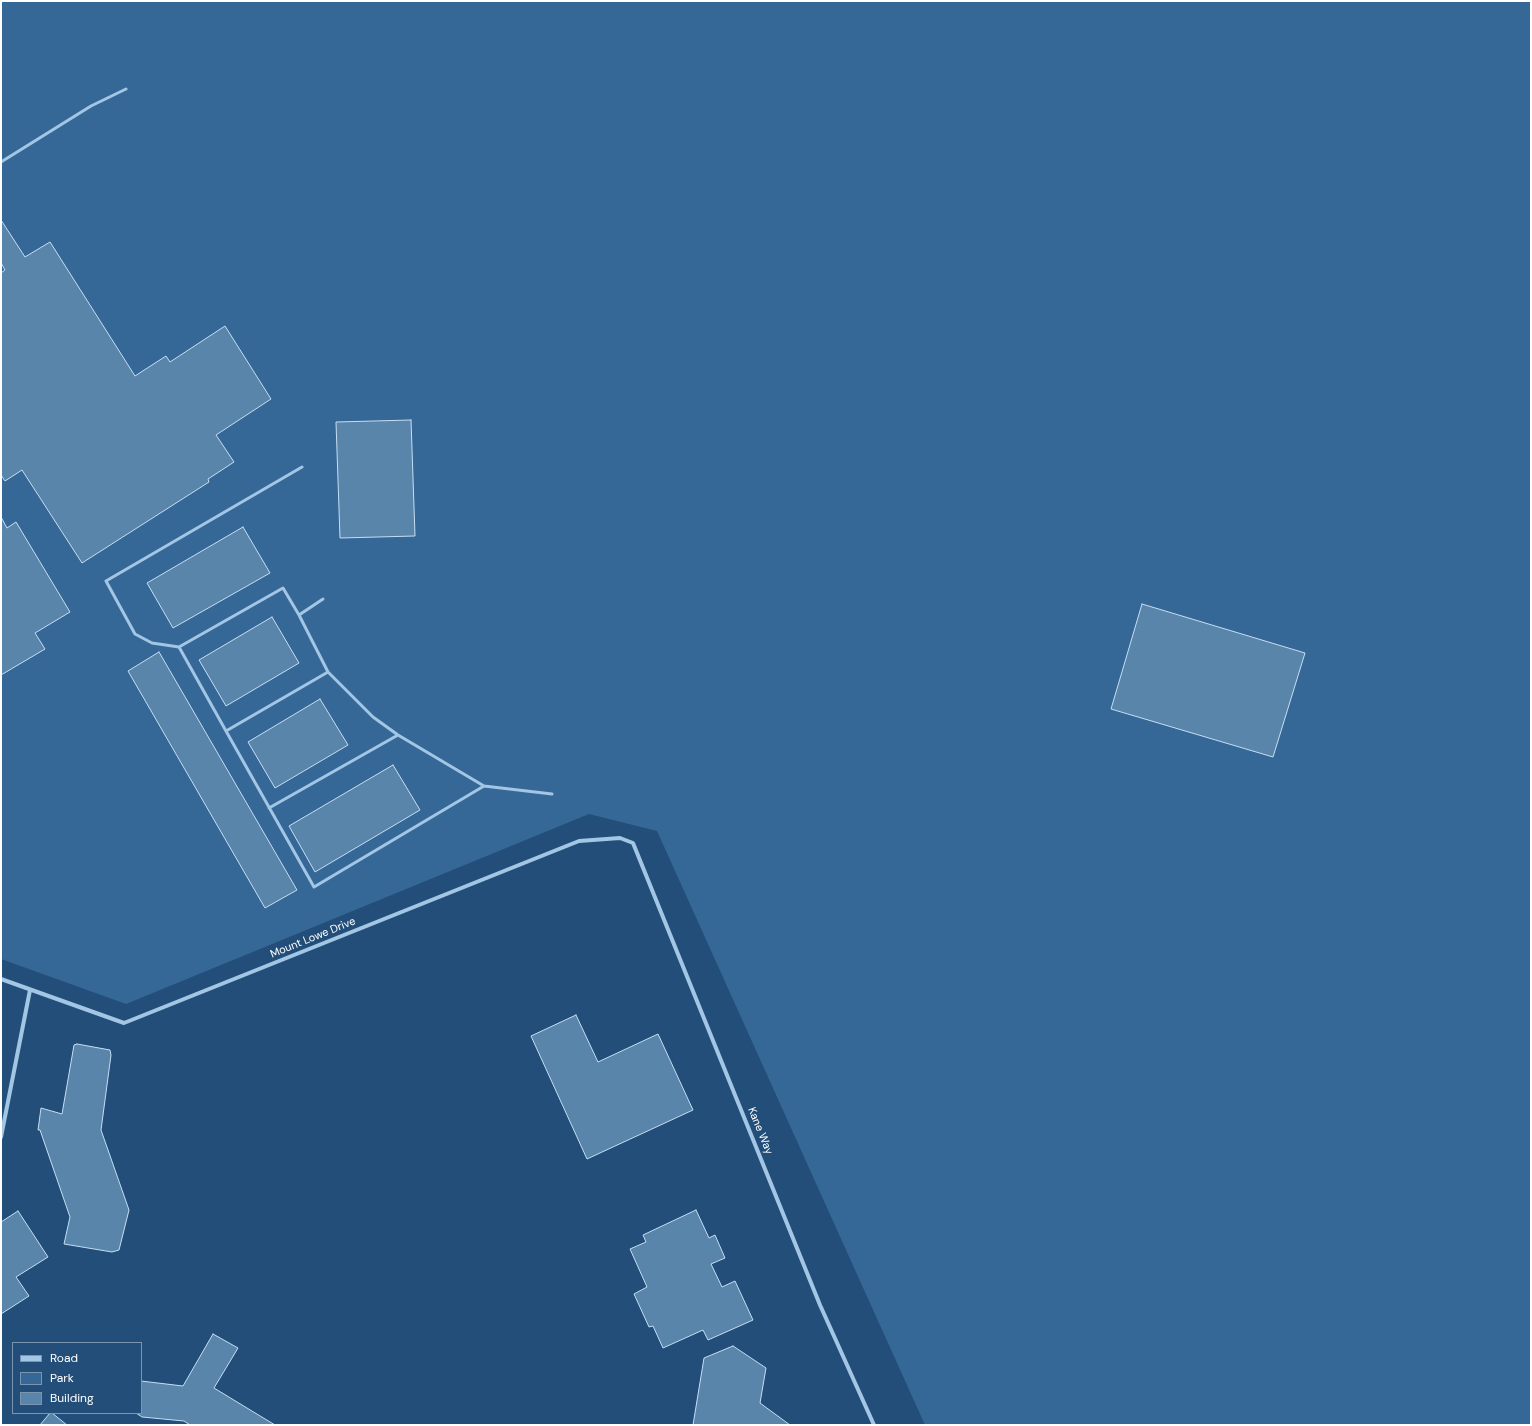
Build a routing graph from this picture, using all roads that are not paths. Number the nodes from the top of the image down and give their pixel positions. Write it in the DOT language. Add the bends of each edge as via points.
graph roads {
  1 [pos="126,89"];
  2 [pos="1,162"];
  3 [pos="302,467"];
  4 [pos="324,599"];
  5 [pos="299,616"];
  6 [pos="179,647"];
  7 [pos="328,672"];
  8 [pos="226,731"];
  9 [pos="398,735"];
  10 [pos="484,786"];
  11 [pos="552,794"];
  12 [pos="269,808"];
  13 [pos="633,843"];
  14 [pos="1,979"];
  15 [pos="30,990"];
  16 [pos="1,1137"];
  17 [pos="874,1425"];
  1 -- 2 [label="lane" via="91,106"];
  3 -- 6 [label="lane" via="106,581 136,634 152,643"];
  4 -- 5 [label="lane"];
  5 -- 6 [label="lane" via="283,588"];
  5 -- 7 [label="lane"];
  6 -- 8 [label="lane"];
  7 -- 8 [label="lane"];
  7 -- 9 [label="lane" via="373,717"];
  8 -- 12 [label="lane"];
  9 -- 10 [label="lane"];
  9 -- 12 [label="lane"];
  10 -- 11 [label="lane"];
  10 -- 12 [label="lane" via="314,887"];
  13 -- 15 [label="street, Mount Lowe Drive" via="620,838 579,841 124,1023"];
  13 -- 17 [label="street, Kane Way" via="820,1306"];
  14 -- 15 [label="street, Mount Lowe Drive"];
  15 -- 16 [label="street"];
}
